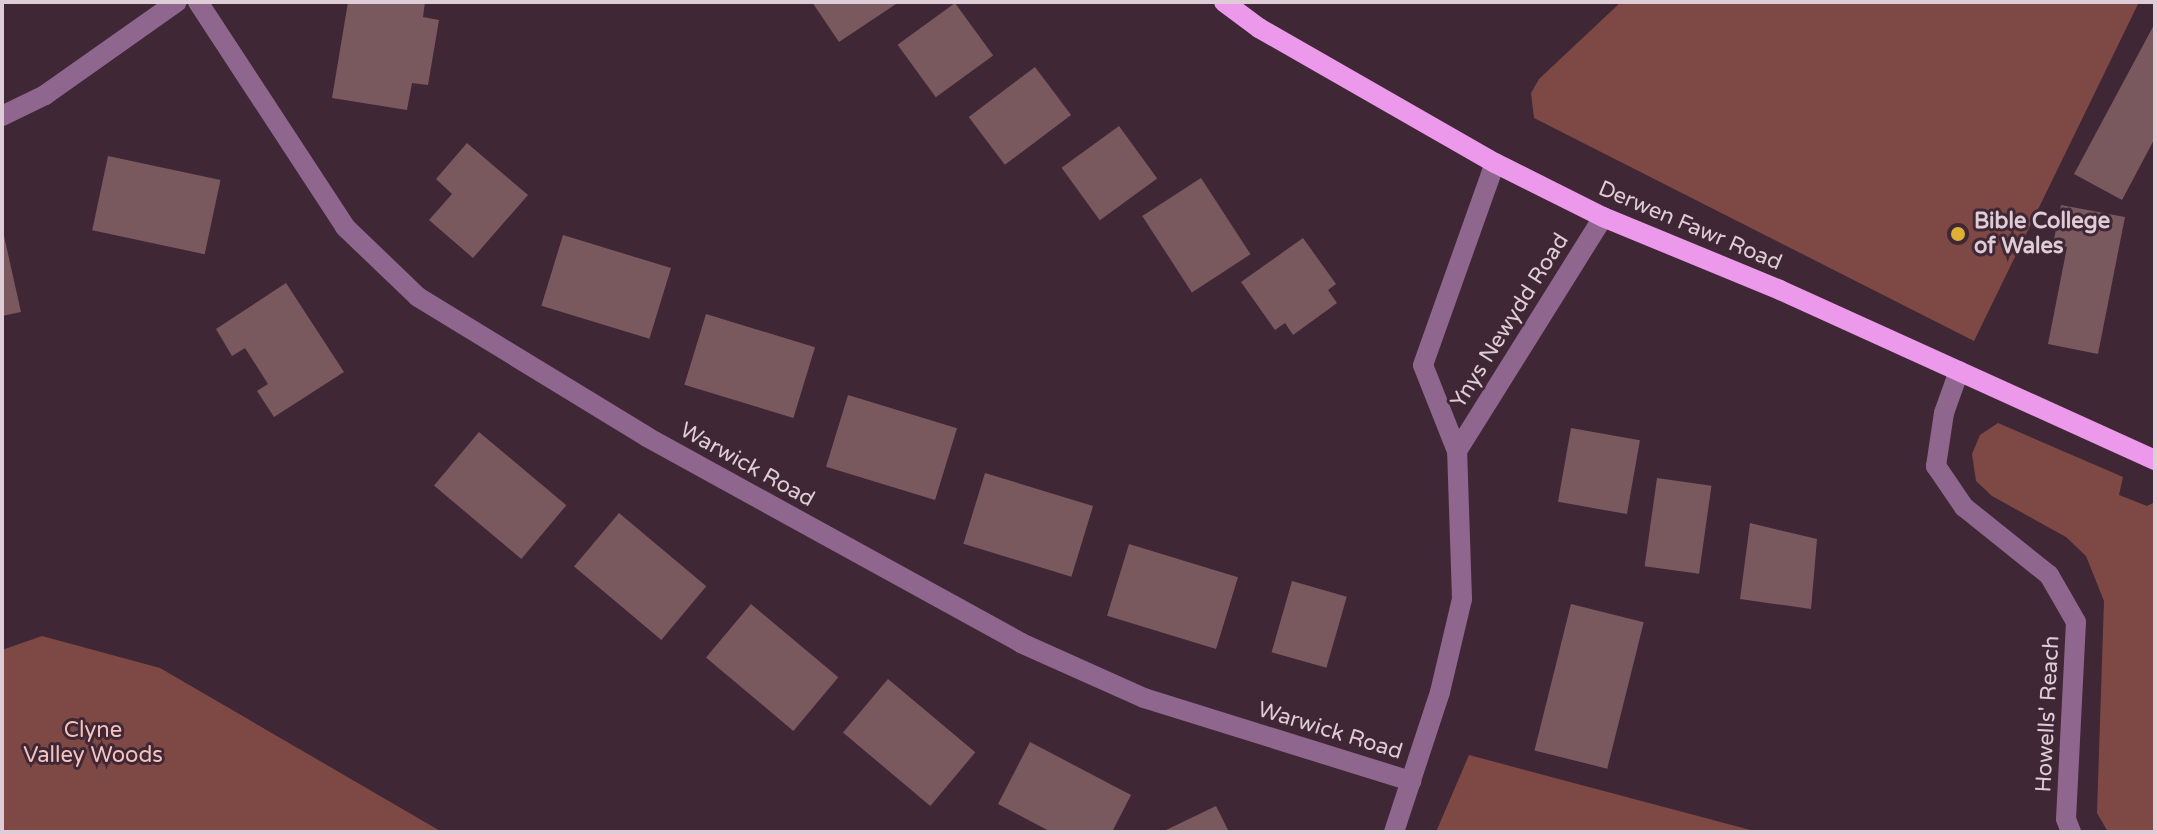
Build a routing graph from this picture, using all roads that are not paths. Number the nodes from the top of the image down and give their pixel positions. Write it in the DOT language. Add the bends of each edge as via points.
graph roads {
  1 [pos="177,2"];
  2 [pos="198,2"];
  3 [pos="1224,2"];
  4 [pos="2,116"];
  5 [pos="1495,163"];
  6 [pos="1603,217"];
  7 [pos="1959,371"];
  8 [pos="1457,451"];
  9 [pos="2155,460"];
  10 [pos="1411,781"];
  11 [pos="1394,832"];
  12 [pos="2071,832"];
  1 -- 4 [label="street" via="45,95"];
  2 -- 10 [label="street, Warwick Road" via="345,227 418,297 647,437 1021,643 1144,698"];
  3 -- 5 [label="main road, Derwen Fawr Road" via="1259,28"];
  5 -- 6 [label="main road, Derwen Fawr Road"];
  5 -- 8 [label="street, Ynys Newydd Road" via="1423,365"];
  6 -- 7 [label="main road, Derwen Fawr Road"];
  6 -- 8 [label="street, Ynys Newydd Road"];
  7 -- 9 [label="main road, Derwen Fawr Road"];
  7 -- 12 [label="street, Howells' Reach" via="1944,413 1936,466 1964,507 2049,575 2076,622 2066,819"];
  8 -- 10 [label="street, Ynys Newydd Road" via="1462,599"];
  10 -- 11 [label="street, Ynys Newydd Road"];
}
